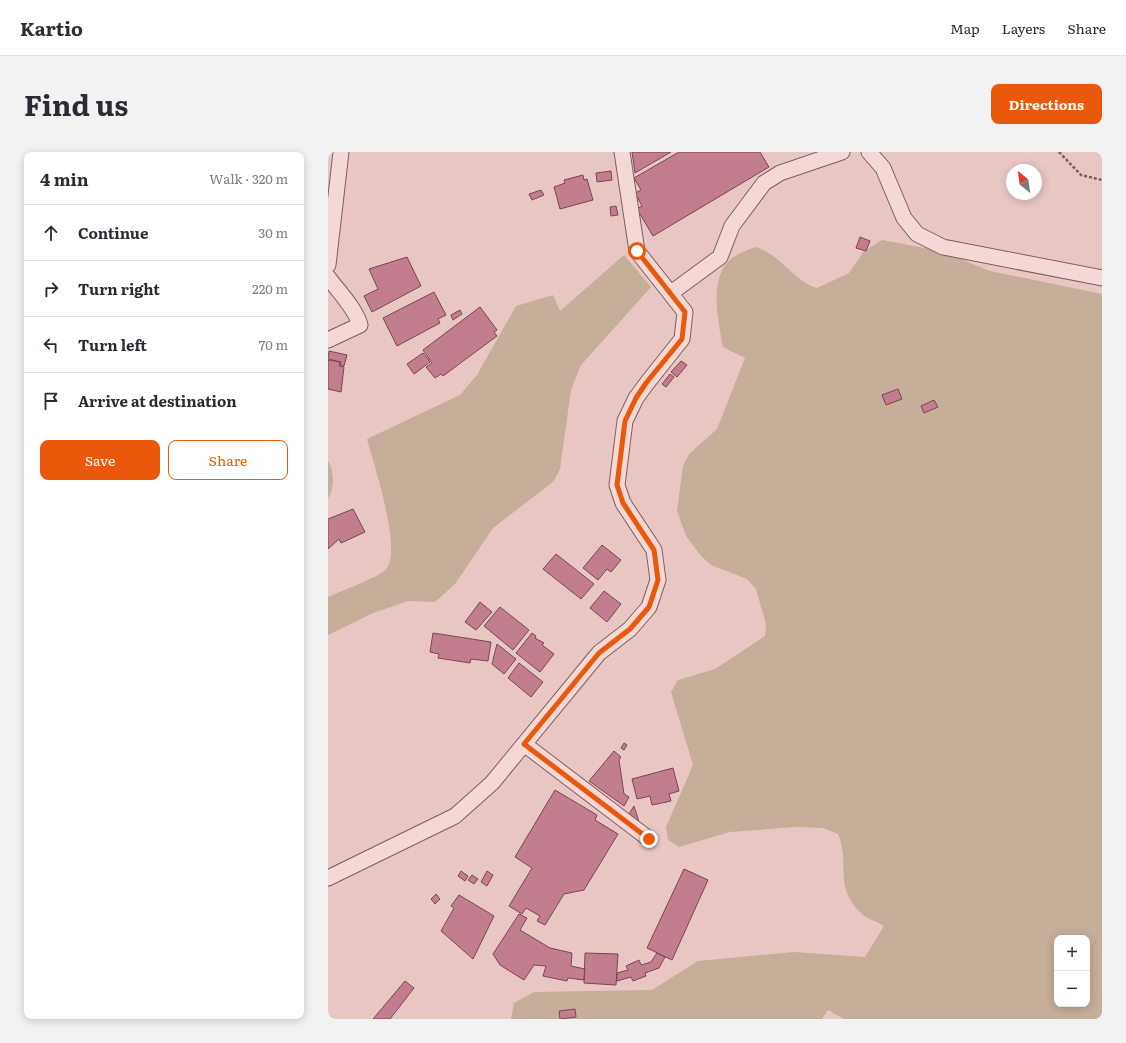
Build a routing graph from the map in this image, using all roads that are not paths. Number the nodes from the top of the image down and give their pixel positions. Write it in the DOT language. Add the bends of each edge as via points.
graph roads {
  1 [pos="341,152"];
  2 [pos="622,152"];
  3 [pos="842,152"];
  4 [pos="869,152"];
  5 [pos="328,265"];
  6 [pos="328,277"];
  7 [pos="1102,278"];
  8 [pos="671,293"];
  9 [pos="328,340"];
  10 [pos="524,744"];
  11 [pos="649,839"];
  12 [pos="328,878"];
  1 -- 5 [label="street"];
  2 -- 8 [label="street" via="637,251"];
  3 -- 8 [label="street" via="780,173 764,183 732,226 720,257"];
  4 -- 7 [label="street" via="883,168 904,218 917,234 943,247"];
  6 -- 9 [label="street" via="357,314 360,325"];
  8 -- 10 [label="street" via="685,312 682,339 646,383 625,421 617,485 623,503 654,550 658,580 649,607 630,629 599,653"];
  10 -- 11 [label="street"];
  10 -- 12 [label="street" via="492,783 455,816"];
}
